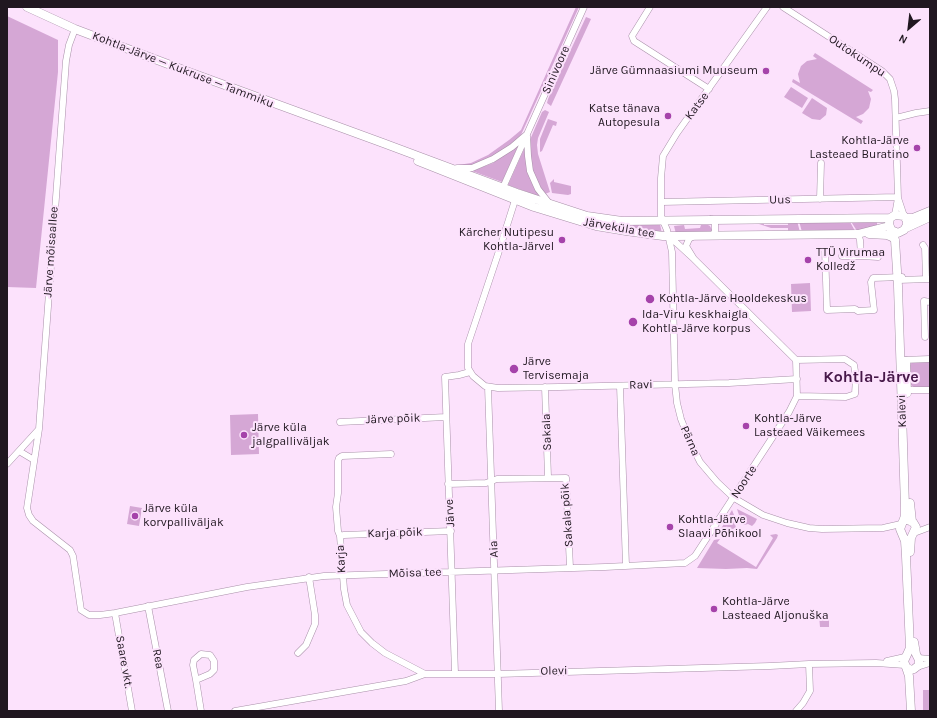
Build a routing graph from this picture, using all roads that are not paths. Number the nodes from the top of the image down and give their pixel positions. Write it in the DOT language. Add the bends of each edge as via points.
graph roads {
  1 [pos="27,7"];
  2 [pos="584,7"];
  3 [pos="650,7"];
  4 [pos="767,7"];
  5 [pos="783,7"];
  6 [pos="75,29"];
  7 [pos="709,90"];
  8 [pos="930,111"];
  9 [pos="896,118"];
  10 [pos="342,129"];
  11 [pos="527,134"];
  12 [pos="820,163"];
  13 [pos="451,168"];
  14 [pos="494,184"];
  15 [pos="483,187"];
  16 [pos="502,191"];
  17 [pos="516,196"];
  18 [pos="898,197"];
  19 [pos="820,199"];
  20 [pos="662,202"];
  21 [pos="550,204"];
  22 [pos="930,211"];
  23 [pos="905,217"];
  24 [pos="662,218"];
  25 [pos="930,218"];
  26 [pos="711,219"];
  27 [pos="891,222"];
  28 [pos="905,229"];
  29 [pos="858,234"];
  30 [pos="701,235"];
  31 [pos="713,235"];
  32 [pos="668,236"];
  33 [pos="895,240"];
  34 [pos="923,245"];
  35 [pos="825,250"];
  36 [pos="842,256"];
  37 [pos="861,256"];
  38 [pos="878,257"];
  39 [pos="694,259"];
  40 [pos="900,279"];
  41 [pos="928,279"];
  42 [pos="930,302"];
  43 [pos="925,337"];
  44 [pos="930,359"];
  45 [pos="796,360"];
  46 [pos="903,360"];
  47 [pos="470,372"];
  48 [pos="797,379"];
  49 [pos="901,379"];
  50 [pos="675,384"];
  51 [pos="620,386"];
  52 [pos="486,387"];
  53 [pos="545,387"];
  54 [pos="907,390"];
  55 [pos="930,390"];
  56 [pos="797,396"];
  57 [pos="446,417"];
  58 [pos="340,422"];
  59 [pos="39,429"];
  60 [pos="19,451"];
  61 [pos="391,454"];
  62 [pos="34,460"];
  63 [pos="7,464"];
  64 [pos="548,477"];
  65 [pos="491,481"];
  66 [pos="448,484"];
  67 [pos="734,498"];
  68 [pos="913,522"];
  69 [pos="902,523"];
  70 [pos="930,526"];
  71 [pos="883,528"];
  72 [pos="451,530"];
  73 [pos="902,533"];
  74 [pos="914,533"];
  75 [pos="340,536"];
  76 [pos="685,563"];
  77 [pos="626,566"];
  78 [pos="570,568"];
  79 [pos="495,570"];
  80 [pos="452,572"];
  81 [pos="342,575"];
  82 [pos="309,577"];
  83 [pos="148,606"];
  84 [pos="115,613"];
  85 [pos="298,653"];
  86 [pos="917,657"];
  87 [pos="930,659"];
  88 [pos="906,661"];
  89 [pos="930,663"];
  90 [pos="808,664"];
  91 [pos="916,668"];
  92 [pos="455,673"];
  93 [pos="425,674"];
  94 [pos="498,674"];
  95 [pos="196,680"];
  96 [pos="132,711"];
  97 [pos="168,711"];
  98 [pos="201,711"];
  99 [pos="235,711"];
  100 [pos="499,711"];
  101 [pos="796,711"];
  102 [pos="911,711"];
  103 [pos="915,711"];
  1 -- 6 [label="main road, Kohtla-Järve — Kukruse — Tammiku"];
  2 -- 11 [label="street, Sinivoore"];
  3 -- 7 [label="street" via="632,36 634,41"];
  4 -- 7 [label="street, Katse"];
  5 -- 9 [label="street, Outokumpu" via="886,75 894,90"];
  6 -- 10 [label="main road, Kohtla-Järve — Kukruse — Tammiku"];
  6 -- 59 [label="street, Järve mõisaallee" via="67,55 64,84"];
  7 -- 20 [label="street, Katse" via="663,156 660,178"];
  8 -- 9 [label="street"];
  9 -- 18 [label="street, Outokumpu"];
  10 -- 13 [label="main road, Kohtla-Järve — Kukruse — Tammiku"];
  10 -- 15 [label="main road, Kohtla-Järve — Kukruse — Tammiku"];
  11 -- 13 [label="street, Sinivoore" via="502,154 479,166 466,169"];
  11 -- 16 [label="street, Sinivoore"];
  11 -- 21 [label="street, Sinivoore" via="530,171 538,189"];
  12 -- 19 [label="street"];
  13 -- 14 [label="main road, Kohtla-Järve — Kukruse — Tammiku"];
  14 -- 16 [label="main road, Järveküla tee"];
  15 -- 16 [label="main road, Järveküla tee"];
  16 -- 17 [label="main road, Järveküla tee"];
  17 -- 21 [label="main road, Järveküla tee"];
  17 -- 32 [label="main road, Järveküla tee" via="534,207 596,226"];
  17 -- 47 [label="street" via="470,335 467,351"];
  18 -- 19 [label="street, Uus"];
  18 -- 23 [label="street, Outokumpu"];
  18 -- 27 [label="street, Outokumpu"];
  19 -- 20 [label="street, Uus"];
  20 -- 24 [label="street, Katse"];
  21 -- 24 [label="main road, Järveküla tee" via="597,218 622,221"];
  22 -- 23 [label="main road" via="913,218"];
  23 -- 27 [label="main road" via="901,214"];
  23 -- 28 [label="main road, Kalevi"];
  24 -- 26 [label="main road, Järveküla tee"];
  24 -- 32 [label="street, Pärna"];
  25 -- 28 [label="main road"];
  26 -- 27 [label="main road, Järveküla tee"];
  26 -- 31 [label="street" via="715,222 716,228"];
  27 -- 28 [label="main road" via="895,232"];
  27 -- 29 [label="main road, Järveküla tee"];
  27 -- 33 [label="main road, Kalevi"];
  28 -- 40 [label="main road, Kalevi" via="901,239"];
  29 -- 31 [label="main road, Järveküla tee"];
  29 -- 33 [label="main road" via="887,235"];
  29 -- 37 [label="street"];
  30 -- 31 [label="main road, Järveküla tee"];
  30 -- 32 [label="main road, Järveküla tee"];
  30 -- 39 [label="street" via="691,238 686,244"];
  32 -- 39 [label="street"];
  32 -- 50 [label="street, Pärna" via="672,252"];
  33 -- 40 [label="main road, Kalevi"];
  34 -- 41 [label="street"];
  35 -- 40 [label="street" via="827,310 874,310 871,282 873,278"];
  36 -- 37 [label="street"];
  37 -- 38 [label="street"];
  39 -- 45 [label="street"];
  40 -- 41 [label="street"];
  40 -- 46 [label="main road, Kalevi"];
  42 -- 43 [label="street" via="924,302"];
  44 -- 46 [label="street"];
  45 -- 48 [label="street"];
  45 -- 56 [label="street" via="845,359 854,365 856,377 855,394"];
  46 -- 49 [label="main road, Kalevi"];
  46 -- 54 [label="main road, Kalevi"];
  47 -- 52 [label="street"];
  47 -- 57 [label="street, Järve" via="445,377"];
  48 -- 50 [label="street, Ravi"];
  48 -- 56 [label="street"];
  49 -- 54 [label="street"];
  49 -- 69 [label="main road, Kalevi" via="905,506"];
  50 -- 51 [label="street, Ravi"];
  50 -- 67 [label="street, Pärna" via="680,419 700,462"];
  51 -- 53 [label="street, Ravi"];
  51 -- 77 [label="street"];
  52 -- 53 [label="street, Ravi"];
  52 -- 65 [label="street, Aia"];
  53 -- 64 [label="street, Sakala"];
  54 -- 55 [label="street"];
  54 -- 68 [label="main road, Kalevi" via="908,490"];
  56 -- 67 [label="street, Noorte"];
  57 -- 58 [label="street, Järve põik"];
  57 -- 66 [label="street, Järve"];
  59 -- 60 [label="street"];
  59 -- 62 [label="street, Järve mõisaallee"];
  60 -- 62 [label="street"];
  60 -- 63 [label="street"];
  61 -- 75 [label="street, Karja" via="350,455 339,458 336,507"];
  62 -- 84 [label="street, Järve mõisaallee" via="27,508 29,515 70,550 81,610 92,615"];
  64 -- 65 [label="street"];
  64 -- 78 [label="street, Sakala põik" via="566,478"];
  65 -- 66 [label="street"];
  65 -- 79 [label="street, Aia"];
  66 -- 72 [label="street, Järve"];
  67 -- 71 [label="street, Pärna" via="763,515 787,524 809,528"];
  67 -- 76 [label="street, Noorte" via="696,556"];
  68 -- 69 [label="main road" via="908,520"];
  68 -- 70 [label="street"];
  68 -- 74 [label="main road, Kalevi" via="916,527"];
  69 -- 71 [label="street, Pärna"];
  69 -- 73 [label="main road, Kalevi"];
  70 -- 74 [label="street"];
  71 -- 73 [label="street, Pärna"];
  72 -- 75 [label="street, Karja põik"];
  72 -- 80 [label="street, Järve"];
  73 -- 74 [label="main road" via="907,536"];
  73 -- 88 [label="main road, Kalevi" via="906,556 910,645"];
  74 -- 86 [label="main road, Kalevi" via="910,544 910,560"];
  75 -- 81 [label="street, Karja"];
  76 -- 77 [label="street, Mõisa tee"];
  77 -- 78 [label="street, Mõisa tee"];
  78 -- 79 [label="street, Mõisa tee"];
  79 -- 80 [label="street, Mõisa tee"];
  79 -- 94 [label="street, Aia"];
  80 -- 81 [label="street, Mõisa tee"];
  80 -- 92 [label="street, Järve"];
  81 -- 82 [label="street, Mõisa tee"];
  81 -- 93 [label="street, Karja" via="347,605 361,632 386,653"];
  82 -- 83 [label="street, Mõisa tee"];
  82 -- 85 [label="street" via="315,624 306,645"];
  83 -- 84 [label="street, Mõisa tee"];
  83 -- 97 [label="street, Rea"];
  84 -- 96 [label="street, Saare vkt."];
  86 -- 87 [label="street"];
  86 -- 88 [label="main road" via="912,654"];
  86 -- 91 [label="main road, Kalevi" via="919,663"];
  88 -- 90 [label="street, Olevi"];
  88 -- 91 [label="main road" via="911,670"];
  88 -- 102 [label="main road, Kalevi"];
  89 -- 91 [label="street"];
  90 -- 94 [label="street, Olevi"];
  90 -- 101 [label="street" via="810,691"];
  91 -- 103 [label="main road, Kalevi"];
  92 -- 93 [label="street, Olevi"];
  92 -- 94 [label="street, Olevi"];
  93 -- 99 [label="street, Olevi" via="406,681"];
  94 -- 100 [label="street, Aia"];
  95 -- 95 [label="street" via="194,660 201,654 210,655 214,661 214,670"];
  95 -- 98 [label="street"];
}
